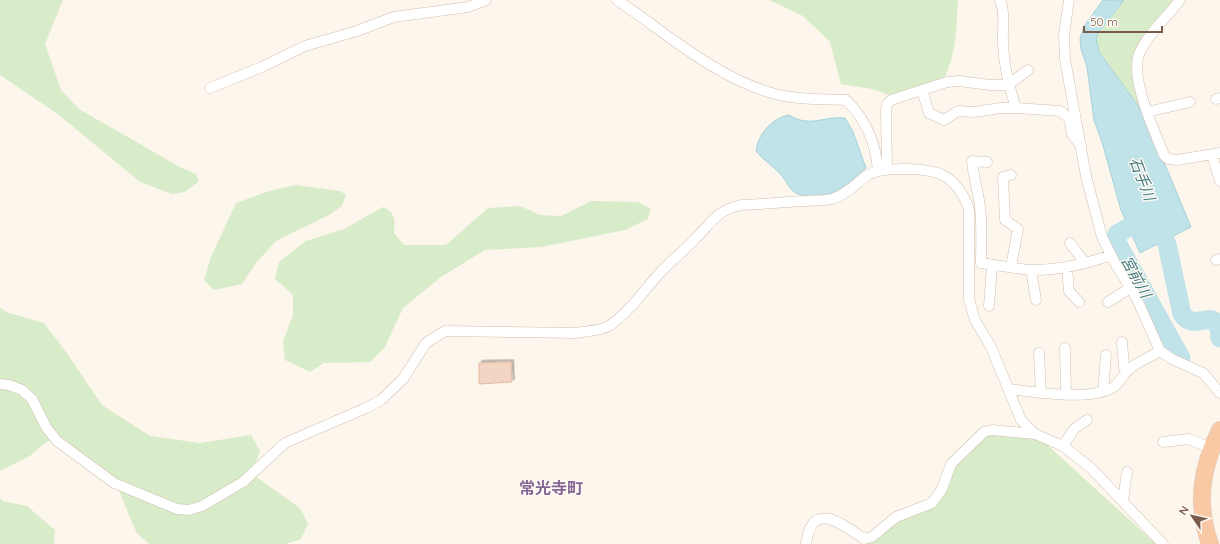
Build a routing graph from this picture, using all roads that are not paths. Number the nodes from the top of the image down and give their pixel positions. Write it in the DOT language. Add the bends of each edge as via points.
graph roads {
  1 [pos="486,0"];
  2 [pos="617,0"];
  3 [pos="1069,0"];
  4 [pos="1180,0"];
  5 [pos="1003,3"];
  6 [pos="1028,70"];
  7 [pos="1008,85"];
  8 [pos="210,88"];
  9 [pos="922,90"];
  10 [pos="1190,102"];
  11 [pos="1016,108"];
  12 [pos="1147,112"];
  13 [pos="1082,148"];
  14 [pos="1216,154"];
  15 [pos="987,162"];
  16 [pos="882,170"];
  17 [pos="1011,175"];
  18 [pos="1220,181"];
  19 [pos="1070,243"];
  20 [pos="1111,255"];
  21 [pos="1085,263"];
  22 [pos="992,265"];
  23 [pos="1011,267"];
  24 [pos="1067,267"];
  25 [pos="1031,270"];
  26 [pos="1130,288"];
  27 [pos="1036,300"];
  28 [pos="1079,302"];
  29 [pos="1108,302"];
  30 [pos="988,306"];
  31 [pos="1122,342"];
  32 [pos="1066,348"];
  33 [pos="1160,351"];
  34 [pos="1040,352"];
  35 [pos="1106,355"];
  36 [pos="1128,370"];
  37 [pos="0,384"];
  38 [pos="1009,389"];
  39 [pos="1103,391"];
  40 [pos="1041,393"];
  41 [pos="1220,393"];
  42 [pos="1066,395"];
  43 [pos="1087,420"];
  44 [pos="1220,430"];
  45 [pos="1035,434"];
  46 [pos="1163,442"];
  47 [pos="1063,446"];
  48 [pos="1211,448"];
  49 [pos="1127,472"];
  50 [pos="1123,500"];
  51 [pos="806,544"];
  52 [pos="1163,544"];
  53 [pos="1210,544"];
  1 -- 8 [label="street" via="468,7 394,17 305,46"];
  2 -- 16 [label="street" via="676,42 722,71 749,84 788,97 846,100 867,128"];
  3 -- 13 [label="street" via="1064,35 1065,59"];
  4 -- 12 [label="street" via="1139,54 1137,75"];
  5 -- 7 [label="street" via="1002,43"];
  6 -- 7 [label="street"];
  7 -- 9 [label="street" via="990,86 959,81"];
  7 -- 11 [label="street"];
  9 -- 11 [label="street" via="930,113 944,120 958,111"];
  9 -- 16 [label="street" via="891,100 887,104"];
  10 -- 12 [label="street"];
  11 -- 13 [label="street" via="1060,111 1069,118 1072,134"];
  12 -- 14 [label="street" via="1164,155 1168,159"];
  13 -- 20 [label="street" via="1086,176 1102,237"];
  14 -- 18 [label="street"];
  15 -- 22 [label="street" via="972,161 981,225 981,263"];
  16 -- 37 [label="street" via="868,175 832,199 741,205 719,213 608,326 576,332 445,331 426,343 403,379 381,400 285,443 243,482 202,506 189,510 177,509 114,483 57,441 46,427 32,399 22,390"];
  16 -- 38 [label="street" via="920,168 942,173 952,181 966,200 970,218 969,300 975,320 991,347"];
  17 -- 23 [label="street" via="1003,177 1005,220 1018,228"];
  19 -- 21 [label="street"];
  20 -- 21 [label="street"];
  20 -- 26 [label="street"];
  21 -- 24 [label="street"];
  22 -- 23 [label="street"];
  22 -- 30 [label="street"];
  23 -- 25 [label="street"];
  24 -- 25 [label="street"];
  24 -- 28 [label="street" via="1069,291"];
  25 -- 27 [label="street"];
  26 -- 29 [label="street"];
  26 -- 33 [label="street"];
  31 -- 36 [label="street" via="1124,367"];
  32 -- 42 [label="street"];
  33 -- 36 [label="street"];
  33 -- 41 [label="street" via="1203,373"];
  34 -- 40 [label="street"];
  35 -- 39 [label="street"];
  36 -- 39 [label="street" via="1116,385"];
  38 -- 40 [label="street"];
  38 -- 45 [label="street" via="1021,420"];
  39 -- 42 [label="street"];
  40 -- 42 [label="street"];
  43 -- 47 [label="street" via="1074,429"];
  44 -- 48 [label="highway"];
  45 -- 47 [label="street"];
  45 -- 51 [label="street" via="992,430 984,432 951,464 942,489 932,503 896,517 872,537 864,539 840,522 832,519 819,520 811,523"];
  46 -- 48 [label="street" via="1189,439"];
  47 -- 50 [label="street" via="1092,469"];
  48 -- 53 [label="highway" via="1202,476 1201,492 1202,520"];
  49 -- 50 [label="street"];
  50 -- 52 [label="street"];
}
